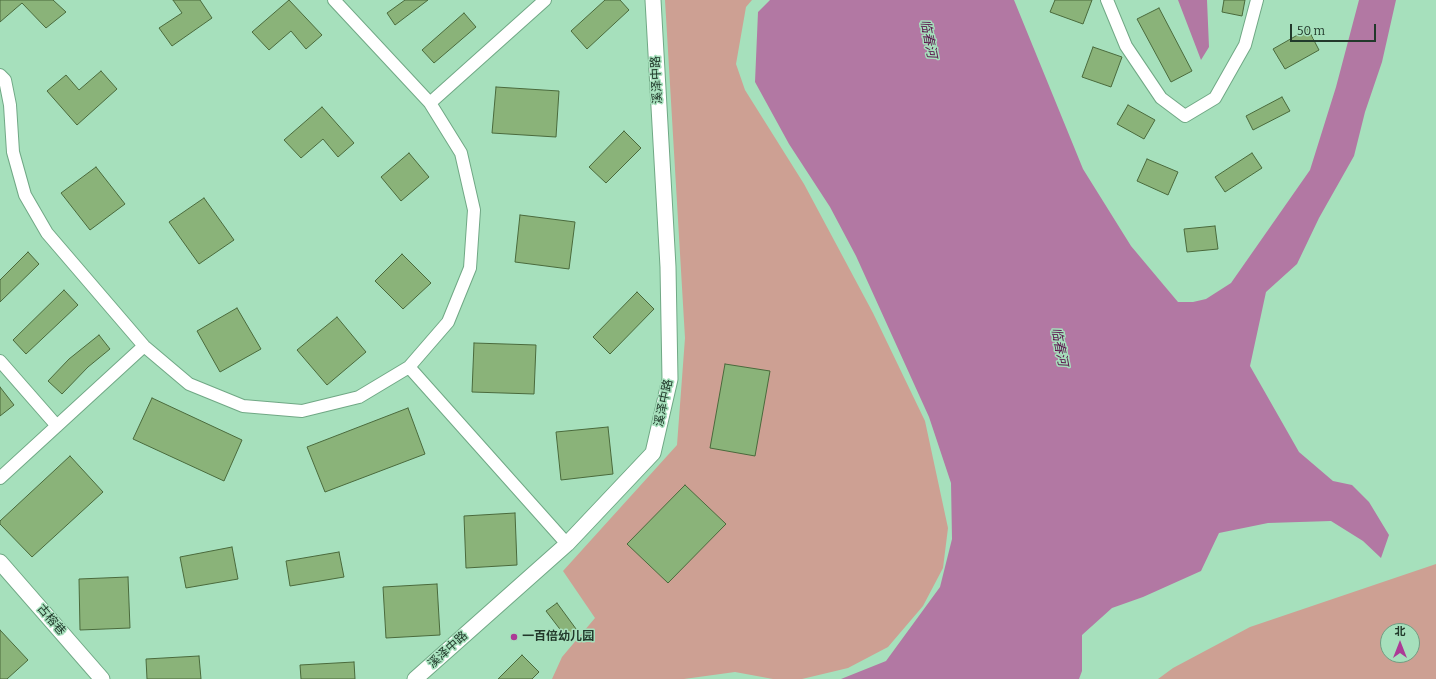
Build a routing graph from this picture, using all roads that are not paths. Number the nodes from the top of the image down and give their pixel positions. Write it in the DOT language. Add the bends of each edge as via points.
graph roads {
  1 [pos="334,0"];
  2 [pos="545,0"];
  3 [pos="653,0"];
  4 [pos="1107,0"];
  5 [pos="1257,0"];
  6 [pos="0,75"];
  7 [pos="430,103"];
  8 [pos="144,346"];
  9 [pos="0,361"];
  10 [pos="409,367"];
  11 [pos="57,426"];
  12 [pos="0,478"];
  13 [pos="567,544"];
  14 [pos="0,562"];
  15 [pos="102,679"];
  16 [pos="416,679"];
  1 -- 7 [label="street"];
  2 -- 7 [label="street"];
  3 -- 13 [label="street, 溪泽中路" via="668,267 670,378 653,453"];
  4 -- 5 [label="street" via="1126,46 1162,98 1185,116 1215,98 1245,45"];
  6 -- 8 [label="street" via="5,80 10,105 13,152 25,195 47,233"];
  7 -- 10 [label="street" via="460,153 474,210 471,261 448,322"];
  8 -- 10 [label="street" via="189,384 243,406 302,411 359,397"];
  8 -- 11 [label="street"];
  9 -- 11 [label="street"];
  10 -- 13 [label="street"];
  11 -- 12 [label="street"];
  13 -- 16 [label="street, 溪泽中路"];
  14 -- 15 [label="street, 古榕巷"];
}
